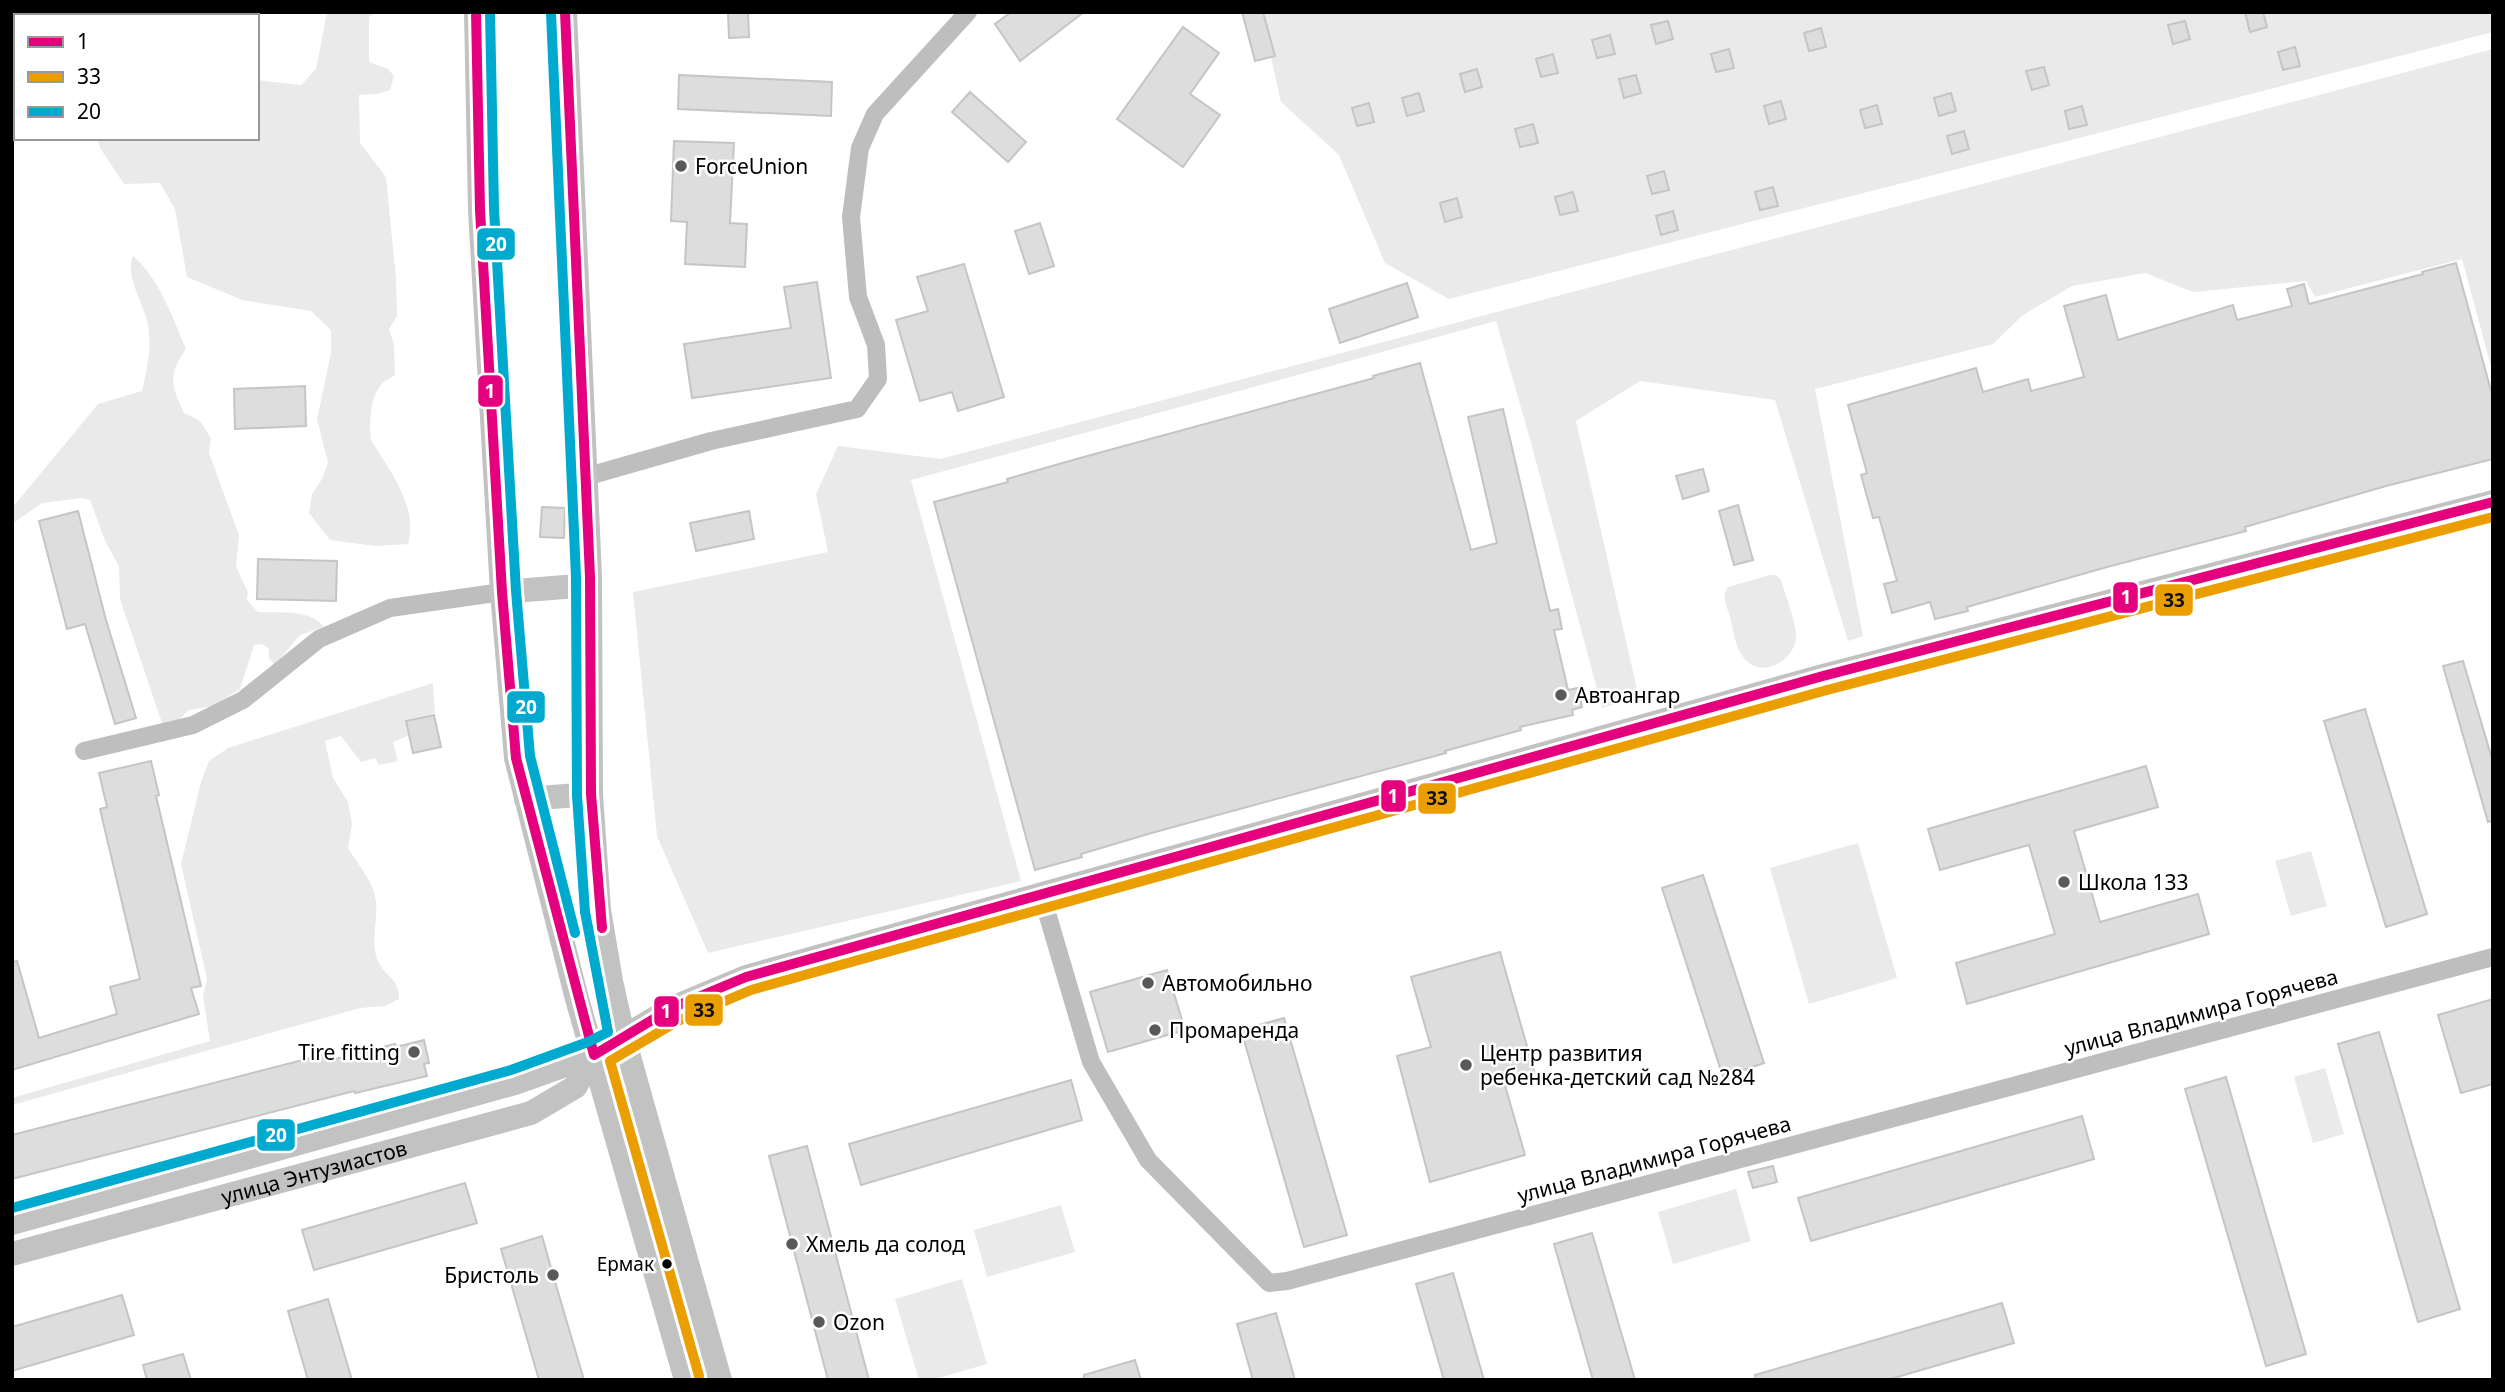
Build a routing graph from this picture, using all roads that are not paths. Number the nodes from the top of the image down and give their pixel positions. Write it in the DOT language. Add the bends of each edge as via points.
graph roads {
  1 [pos="477,12"];
  2 [pos="565,12"];
  3 [pos="968,12"];
  4 [pos="585,477"];
  5 [pos="2493,502"];
  6 [pos="590,585"];
  7 [pos="502,592"];
  8 [pos="84,751"];
  9 [pos="591,794"];
  10 [pos="526,799"];
  11 [pos="1042,896"];
  12 [pos="2493,957"];
  13 [pos="624,1039"];
  14 [pos="594,1055"];
  15 [pos="12,1223"];
  16 [pos="12,1254"];
  17 [pos="686,1380"];
  18 [pos="720,1380"];
  1 -- 7 [label="main road" via="480,209"];
  2 -- 4 [label="main road"];
  3 -- 4 [label="street" via="875,114 860,148 851,217 858,297 876,345 878,379 857,409 710,441"];
  4 -- 6 [label="main road"];
  5 -- 11 [label="main road, улица Энтузиастов" via="1823,676"];
  6 -- 7 [label="main road"];
  6 -- 9 [label="main road"];
  7 -- 8 [label="street" via="390,608 319,639 243,700 193,725"];
  7 -- 10 [label="main road" via="516,758"];
  9 -- 10 [label="main road"];
  9 -- 13 [label="main road" via="599,910"];
  10 -- 14 [label="main road"];
  11 -- 12 [label="street, улица Владимира Горячева" via="1091,1062 1141,1149 1269,1283"];
  11 -- 13 [label="main road, улица Энтузиастов" via="746,977 672,1008"];
  13 -- 14 [label="main road, улица Энтузиастов"];
  13 -- 18 [label="main road"];
  14 -- 15 [label="main road, улица Энтузиастов" via="515,1083"];
  14 -- 16 [label="main road, улица Энтузиастов" via="575,1087 531,1113"];
  14 -- 17 [label="main road"];
}
